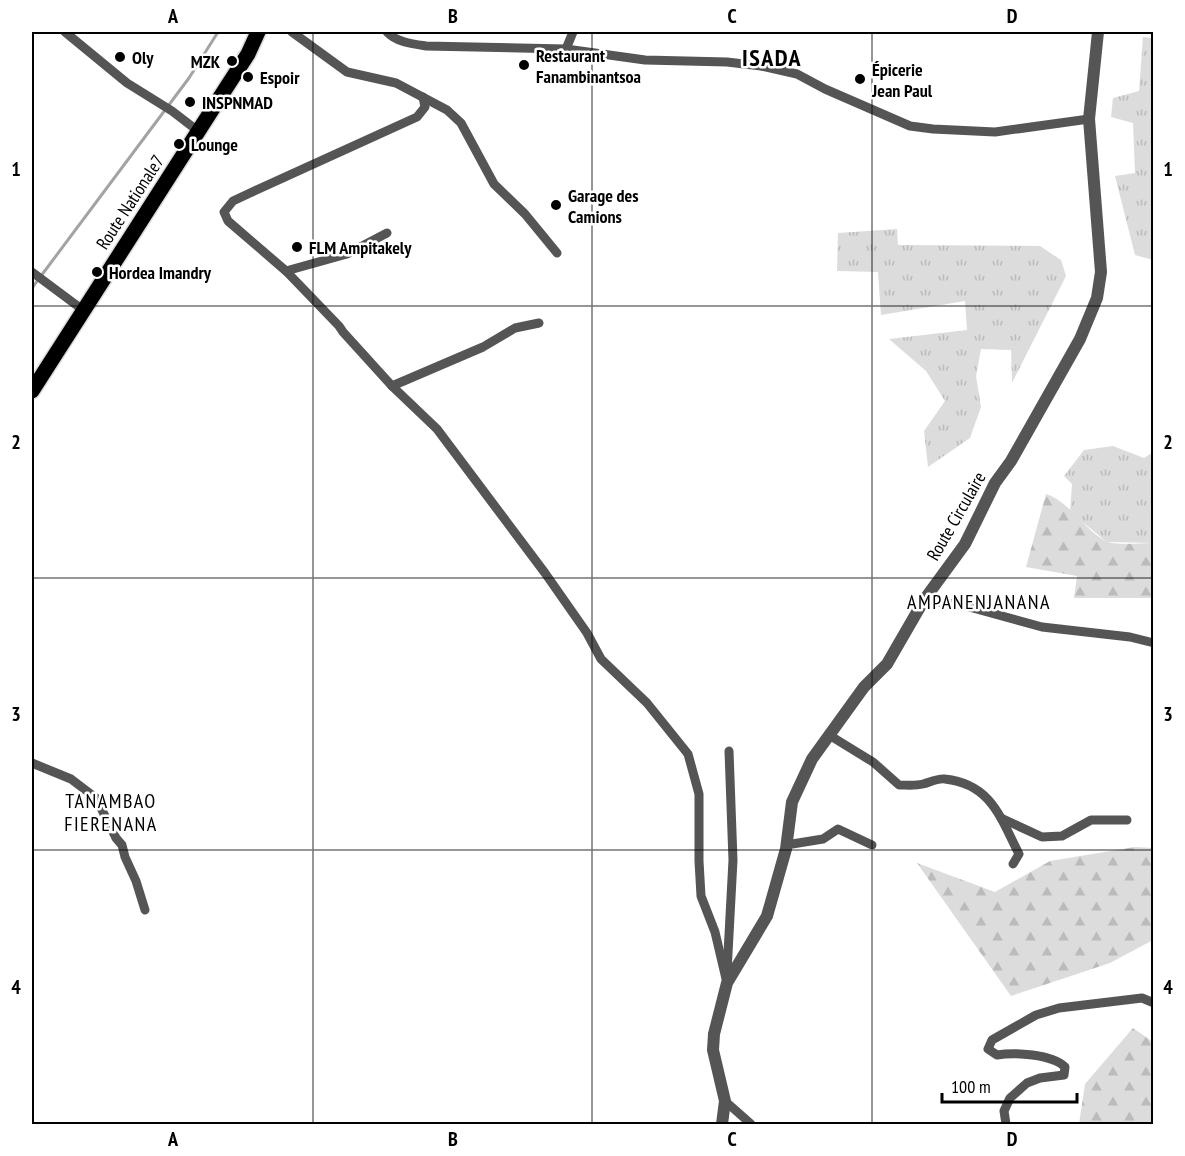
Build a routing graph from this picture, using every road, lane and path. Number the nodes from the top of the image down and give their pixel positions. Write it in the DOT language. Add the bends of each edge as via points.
graph roads {
  1 [pos="65,32"];
  2 [pos="258,32"];
  3 [pos="292,32"];
  4 [pos="387,32"];
  5 [pos="573,32"];
  6 [pos="1098,32"];
  7 [pos="566,49"];
  8 [pos="423,97"];
  9 [pos="1089,119"];
  10 [pos="198,131"];
  11 [pos="387,233"];
  12 [pos="557,253"];
  13 [pos="286,271"];
  14 [pos="36,276"];
  15 [pos="83,310"];
  16 [pos="538,323"];
  17 [pos="392,386"];
  18 [pos="32,391"];
  19 [pos="924,600"];
  20 [pos="1154,643"];
  21 [pos="829,735"];
  22 [pos="729,750"];
  23 [pos="32,763"];
  24 [pos="1001,818"];
  25 [pos="1127,820"];
  26 [pos="786,845"];
  27 [pos="872,845"];
  28 [pos="1013,864"];
  29 [pos="145,910"];
  30 [pos="727,983"];
  31 [pos="1154,1003"];
  32 [pos="725,1101"];
  33 [pos="722,1125"];
  34 [pos="751,1125"];
  35 [pos="1006,1125"];
  1 -- 10 [label="street" via="127,83"];
  2 -- 10 [label="main road, Route Nationale7"];
  3 -- 8 [label="street" via="347,72 396,83"];
  4 -- 7 [label="street" via="404,42 426,46"];
  5 -- 7 [label="street"];
  6 -- 9 [label="street, Route Circulaire"];
  7 -- 9 [label="street" via="645,60 727,62 797,74 910,126 995,132"];
  8 -- 12 [label="street" via="461,123 494,184"];
  8 -- 13 [label="street" via="425,107 417,117 233,201 224,212 228,221"];
  9 -- 19 [label="street, Route Circulaire" via="1101,272 1097,298 1080,339 995,483 965,544"];
  10 -- 15 [label="main road, Route Nationale7"];
  11 -- 13 [label="street" via="346,254"];
  13 -- 17 [label="street"];
  14 -- 15 [label="street"];
  15 -- 18 [label="main road, Route Nationale7"];
  16 -- 17 [label="street" via="515,328 483,347"];
  17 -- 30 [label="street" via="437,429 478,482 587,633 601,659 647,703 688,754 699,794 701,896 715,932"];
  19 -- 20 [label="street" via="962,605 1042,627"];
  19 -- 21 [label="street, Route Circulaire" via="887,664 864,687"];
  21 -- 24 [label="street" via="873,762 899,785 920,785 943,778 978,789"];
  21 -- 26 [label="street, Route Circulaire" via="812,759 792,802"];
  22 -- 30 [label="street" via="733,860"];
  23 -- 29 [label="street" via="71,779 96,798 122,845"];
  24 -- 25 [label="street" via="1042,837 1062,836 1091,820"];
  24 -- 28 [label="street" via="1018,854"];
  26 -- 27 [label="street" via="823,839 838,829"];
  26 -- 30 [label="street, Route Circulaire" via="767,916"];
  30 -- 32 [label="street, Route Circulaire" via="713,1050"];
  31 -- 35 [label="street" via="1142,998 1059,1008 1036,1015 992,1040 988,1049 997,1055 1014,1053 1058,1061 1065,1067 1064,1075 1034,1080 1010,1098 1004,1112"];
  32 -- 33 [label="street, Route Circulaire"];
  32 -- 34 [label="street"];
}
